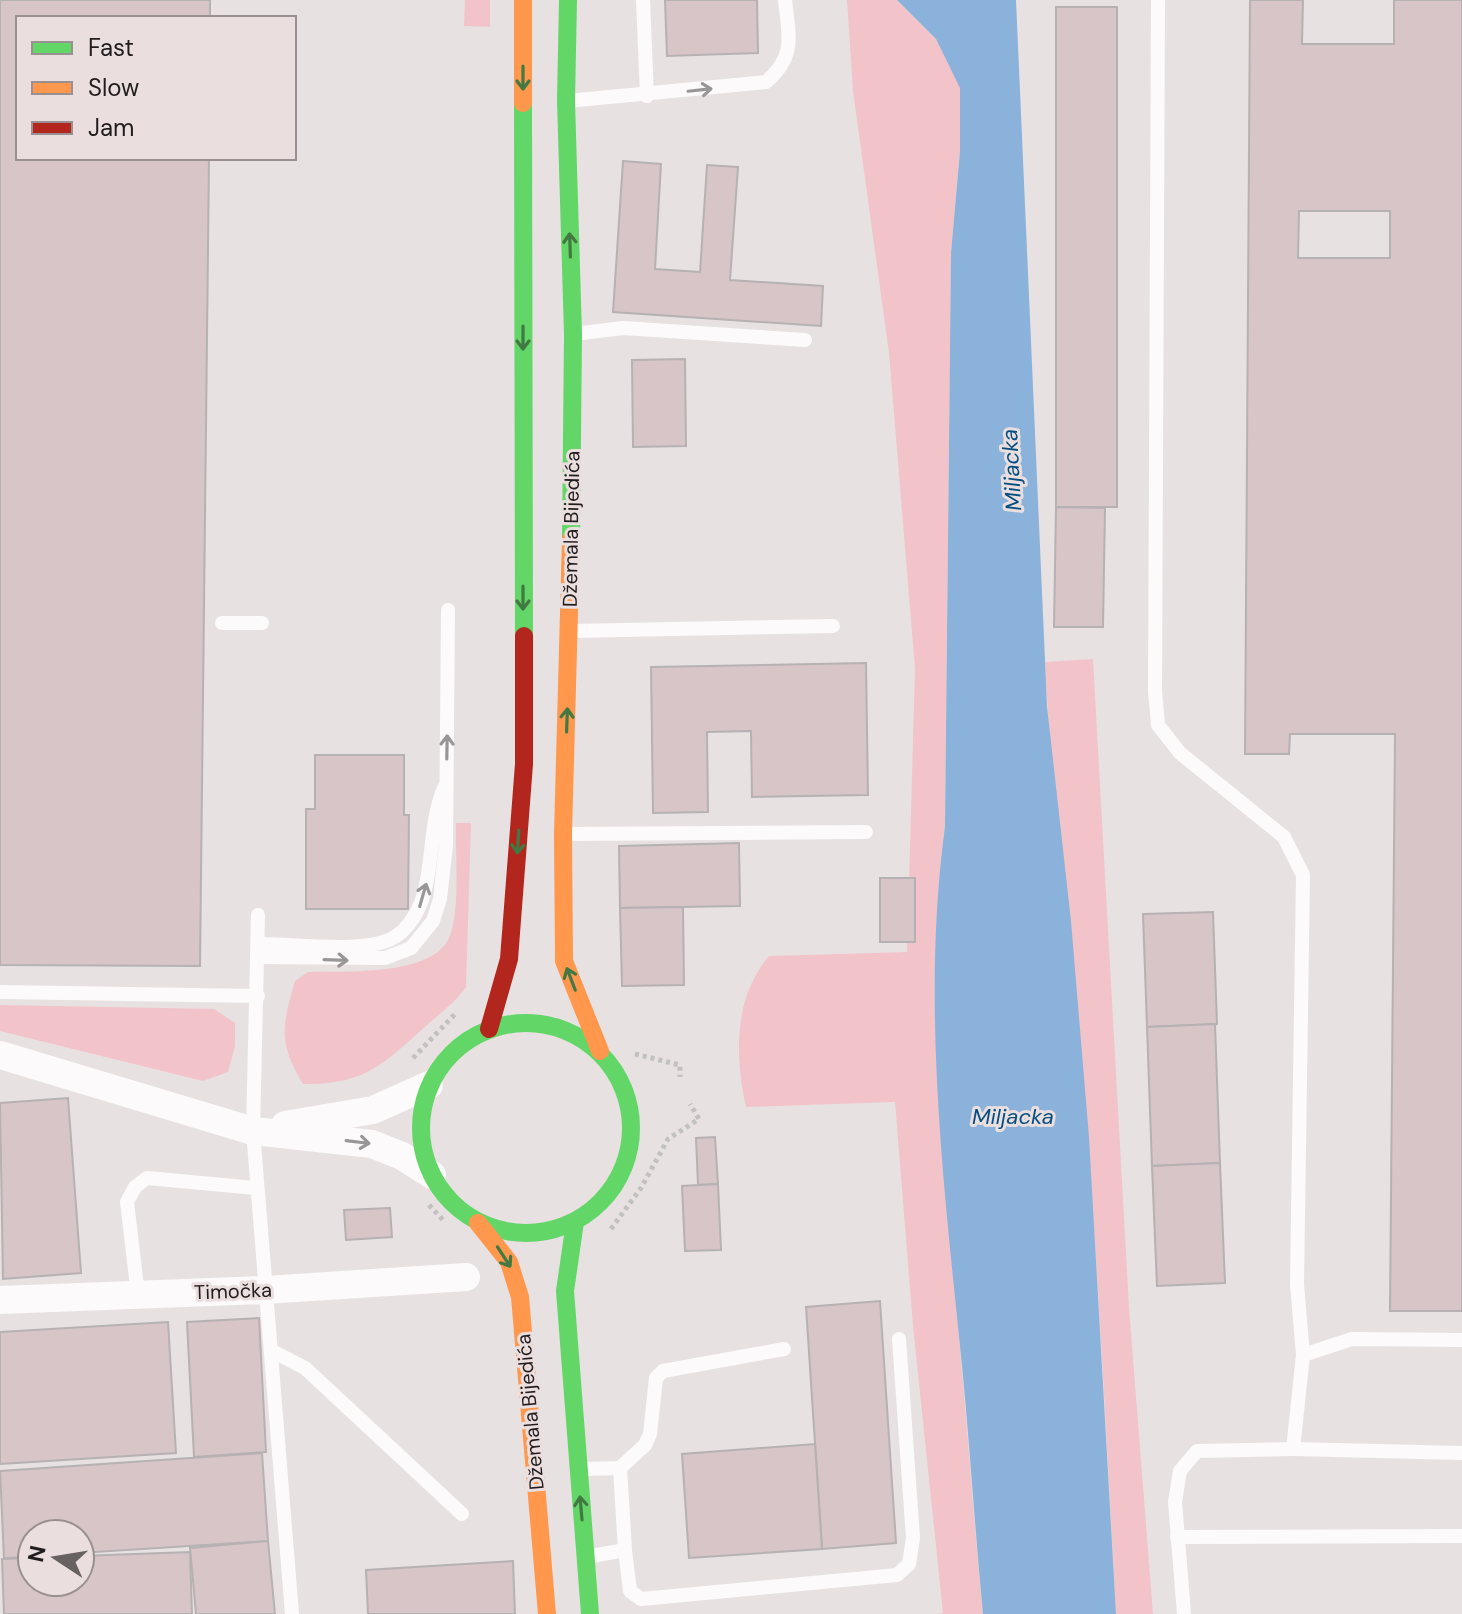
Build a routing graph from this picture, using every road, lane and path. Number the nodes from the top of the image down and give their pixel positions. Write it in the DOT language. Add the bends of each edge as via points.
graph roads {
  1 [pos="523,0"];
  2 [pos="568,0"];
  3 [pos="643,0"];
  4 [pos="785,0"];
  5 [pos="1158,0"];
  6 [pos="647,96"];
  7 [pos="566,101"];
  8 [pos="573,334"];
  9 [pos="805,340"];
  10 [pos="448,610"];
  11 [pos="222,623"];
  12 [pos="262,623"];
  13 [pos="833,626"];
  14 [pos="570,631"];
  15 [pos="866,832"];
  16 [pos="563,834"];
  17 [pos="258,915"];
  18 [pos="258,951"];
  19 [pos="0,992"];
  20 [pos="258,996"];
  21 [pos="463,1008"];
  22 [pos="489,1029"];
  23 [pos="600,1051"];
  24 [pos="0,1055"];
  25 [pos="405,1067"];
  26 [pos="429,1085"];
  27 [pos="690,1104"];
  28 [pos="253,1131"];
  29 [pos="432,1175"];
  30 [pos="257,1188"];
  31 [pos="575,1222"];
  32 [pos="478,1223"];
  33 [pos="607,1238"];
  34 [pos="466,1277"];
  35 [pos="265,1290"];
  36 [pos="138,1295"];
  37 [pos="0,1300"];
  38 [pos="899,1339"];
  39 [pos="1462,1340"];
  40 [pos="784,1349"];
  41 [pos="272,1351"];
  42 [pos="1303,1355"];
  43 [pos="1293,1449"];
  44 [pos="1462,1453"];
  45 [pos="620,1468"];
  46 [pos="578,1469"];
  47 [pos="462,1514"];
  48 [pos="1462,1536"];
  49 [pos="1177,1537"];
  50 [pos="625,1550"];
  51 [pos="586,1557"];
  52 [pos="292,1614"];
  53 [pos="547,1614"];
  54 [pos="590,1614"];
  55 [pos="1184,1614"];
  1 -- 22 [label="street, one-way" via="524,764 509,959"];
  2 -- 7 [label="street, Džemala Bijedića"];
  3 -- 6 [label="lane"];
  6 -- 4 [label="lane, one-way" via="766,82 782,68 790,46"];
  5 -- 42 [label="lane" via="1158,725 1180,753 1284,837 1303,875 1297,1284"];
  6 -- 7 [label="lane"];
  8 -- 7 [label="street, Džemala Bijedića, one-way"];
  8 -- 9 [label="lane" via="623,328"];
  8 -- 14 [label="street, Džemala Bijedića"];
  18 -- 10 [label="lane, one-way" via="385,958 411,948 433,921 446,845"];
  11 -- 12 [label="lane"];
  13 -- 14 [label="lane"];
  16 -- 14 [label="street, Džemala Bijedića, one-way"];
  15 -- 16 [label="lane"];
  23 -- 16 [label="street, Džemala Bijedića, one-way" via="564,961"];
  17 -- 18 [label="lane"];
  18 -- 20 [label="lane"];
  19 -- 20 [label="lane"];
  20 -- 28 [label="lane"];
  21 -- 25 [label="path"];
  22 -- 23 [label="street, Džemala Bijedića" via="547,1024"];
  22 -- 26 [label="street, Džemala Bijedića" via="454,1052"];
  23 -- 31 [label="street, Džemala Bijedića" via="624,1086 631,1110 631,1143 622,1175 602,1202"];
  24 -- 28 [label="street"];
  26 -- 28 [label="street" via="373,1110"];
  26 -- 29 [label="street, Džemala Bijedića" via="421,1115 422,1146"];
  27 -- 33 [label="path" via="699,1119 668,1139"];
  28 -- 29 [label="street, one-way" via="372,1144"];
  28 -- 30 [label="lane"];
  29 -- 32 [label="street, Džemala Bijedića" via="451,1203"];
  30 -- 35 [label="lane"];
  30 -- 36 [label="lane" via="147,1178 135,1187 127,1202"];
  31 -- 32 [label="street, Džemala Bijedića" via="543,1233 510,1233"];
  31 -- 46 [label="street" via="565,1291"];
  32 -- 53 [label="street, Džemala Bijedića, one-way" via="509,1262 520,1297"];
  34 -- 35 [label="street, Timočka"];
  35 -- 36 [label="street, Timočka"];
  35 -- 41 [label="lane"];
  36 -- 37 [label="street, Timočka"];
  38 -- 50 [label="lane" via="913,1538 909,1564 897,1575 641,1599 630,1591"];
  39 -- 42 [label="lane" via="1352,1339"];
  40 -- 45 [label="lane" via="663,1371 656,1378 645,1445"];
  41 -- 47 [label="lane" via="305,1368"];
  41 -- 52 [label="lane"];
  42 -- 43 [label="lane"];
  43 -- 44 [label="lane"];
  43 -- 49 [label="lane" via="1197,1451 1180,1471"];
  45 -- 46 [label="lane"];
  45 -- 50 [label="lane"];
  51 -- 46 [label="street, one-way"];
  48 -- 49 [label="lane"];
  49 -- 55 [label="lane"];
  50 -- 51 [label="lane"];
  51 -- 54 [label="street"];
}
